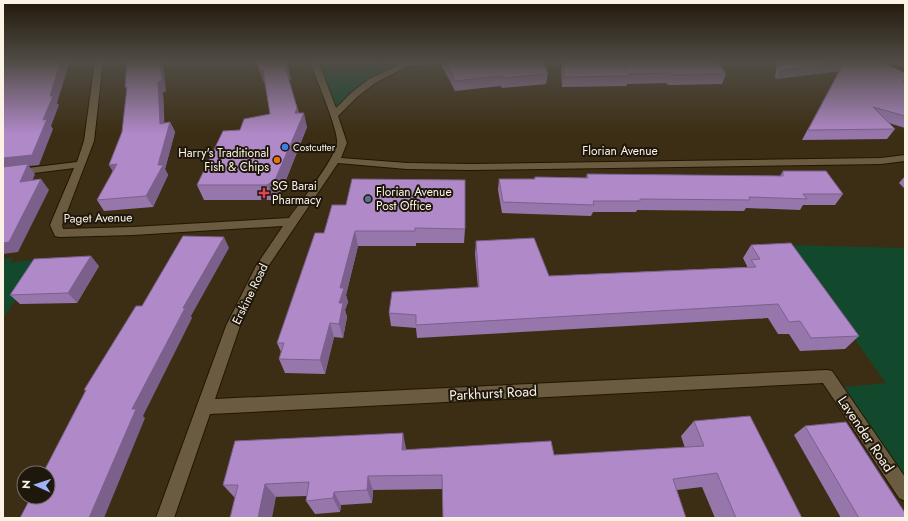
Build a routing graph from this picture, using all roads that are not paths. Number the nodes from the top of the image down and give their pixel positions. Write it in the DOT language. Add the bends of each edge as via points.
graph roads {
  1 [pos="96,85"];
  2 [pos="323,85"];
  3 [pos="366,85"];
  4 [pos="334,115"];
  5 [pos="905,158"];
  6 [pos="335,160"];
  7 [pos="81,164"];
  8 [pos="3,174"];
  9 [pos="292,222"];
  10 [pos="827,376"];
  11 [pos="204,407"];
  12 [pos="905,492"];
  13 [pos="165,518"];
  1 -- 7 [label="street, Paget Avenue" via="89,141"];
  2 -- 4 [label="street, Erskine Road"];
  3 -- 4 [label="street"];
  4 -- 6 [label="street, Erskine Road" via="342,143"];
  5 -- 6 [label="street, Florian Avenue" via="881,161 470,167 407,166"];
  6 -- 9 [label="street, Erskine Road"];
  7 -- 8 [label="street"];
  7 -- 9 [label="street, Paget Avenue" via="56,225 59,233"];
  9 -- 11 [label="street, Erskine Road" via="256,276 233,326"];
  10 -- 11 [label="street, Parkhurst Road"];
  10 -- 12 [label="street, Lavender Road"];
  11 -- 13 [label="street, Erskine Road"];
}
